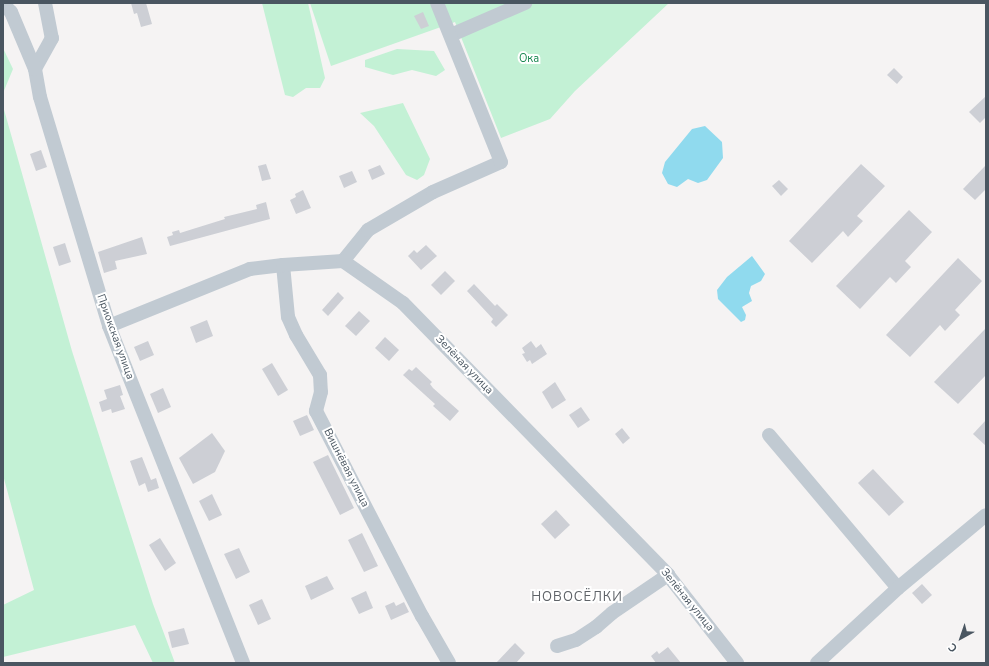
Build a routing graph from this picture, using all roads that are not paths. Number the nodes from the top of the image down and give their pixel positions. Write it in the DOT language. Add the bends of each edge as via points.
graph roads {
  1 [pos="45,3"];
  2 [pos="437,3"];
  3 [pos="525,3"];
  4 [pos="3,4"];
  5 [pos="451,35"];
  6 [pos="35,69"];
  7 [pos="343,261"];
  8 [pos="283,265"];
  9 [pos="110,326"];
  10 [pos="769,435"];
  11 [pos="986,515"];
  12 [pos="668,575"];
  13 [pos="898,588"];
  14 [pos="556,646"];
  15 [pos="243,663"];
  16 [pos="449,663"];
  17 [pos="737,663"];
  18 [pos="817,663"];
  1 -- 6 [label="street" via="52,38"];
  2 -- 5 [label="street"];
  3 -- 5 [label="street"];
  4 -- 6 [label="street, Приокская улица" via="11,12"];
  5 -- 7 [label="street" via="501,162 434,192 368,230"];
  6 -- 9 [label="street, Приокская улица" via="40,98"];
  7 -- 8 [label="street"];
  7 -- 12 [label="street, Зелёная улица" via="403,303"];
  8 -- 9 [label="street" via="250,269"];
  8 -- 16 [label="street, Вишнёвая улица" via="288,317 320,375 321,392 316,411"];
  9 -- 15 [label="street, Приокская улица"];
  10 -- 13 [label="street"];
  11 -- 13 [label="street"];
  12 -- 14 [label="street" via="576,640"];
  12 -- 17 [label="street, Зелёная улица"];
  13 -- 18 [label="street"];
}
